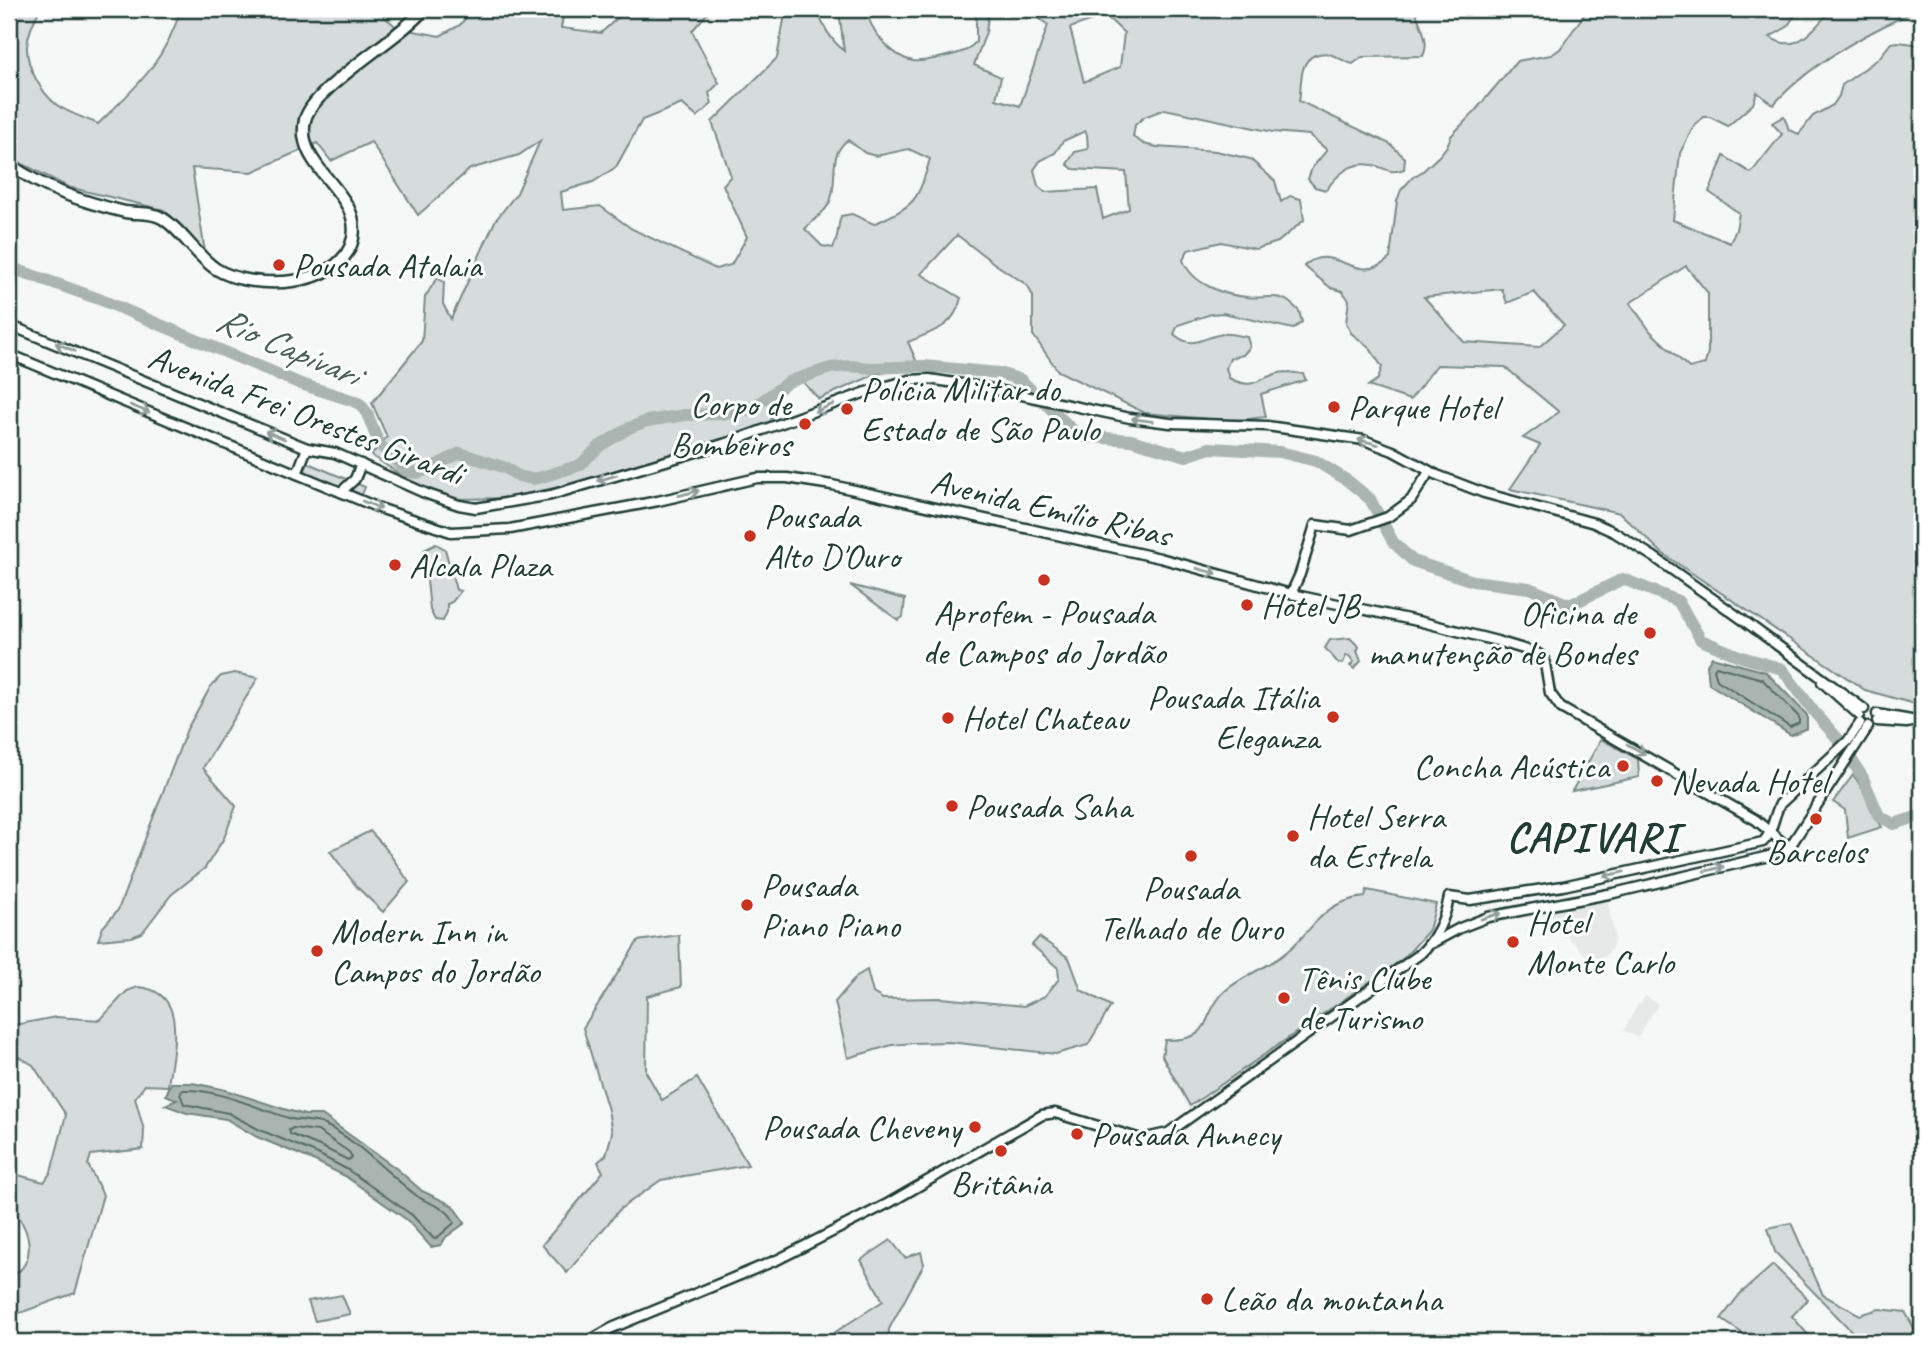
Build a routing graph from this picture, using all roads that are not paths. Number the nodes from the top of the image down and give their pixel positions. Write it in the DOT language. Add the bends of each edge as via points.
graph roads {
  1 [pos="424,9"];
  2 [pos="9,164"];
  3 [pos="9,326"];
  4 [pos="9,354"];
  5 [pos="307,448"];
  6 [pos="361,464"];
  7 [pos="1429,472"];
  8 [pos="297,474"];
  9 [pos="341,492"];
  10 [pos="1291,594"];
  11 [pos="1863,718"];
  12 [pos="1877,718"];
  13 [pos="1918,721"];
  14 [pos="1774,834"];
  15 [pos="1798,836"];
  16 [pos="1789,848"];
  17 [pos="1445,914"];
  18 [pos="1460,928"];
  19 [pos="1430,945"];
  20 [pos="587,1342"];
  1 -- 2 [label="main road" via="318,99 305,120 312,160 343,199 354,224 351,247 340,264 320,275 277,282 231,276 204,261 162,218 65,195"];
  5 -- 3 [label="street, Avenida Frei Orestes Girardi, one-way"];
  4 -- 8 [label="street, Avenida Emílio Ribas, one-way"];
  5 -- 6 [label="street, Avenida Frei Orestes Girardi"];
  5 -- 8 [label="street"];
  7 -- 6 [label="street, Avenida Frei Orestes Girardi, one-way" via="1393,450 1364,440 1267,426 1130,418 929,379 869,391 710,449 551,495 476,508 437,498"];
  6 -- 9 [label="street" via="355,479"];
  7 -- 10 [label="street" via="1412,500 1388,517 1351,530 1315,525"];
  7 -- 11 [label="street, Avenida Frei Orestes Girardi" via="1614,532 1808,667"];
  8 -- 9 [label="street, Avenida Emílio Ribas"];
  9 -- 10 [label="street, Avenida Emílio Ribas, one-way" via="428,526 470,533 510,529 757,478 787,478 1160,558"];
  10 -- 14 [label="street, Avenida Emílio Ribas, one-way" via="1537,653 1544,658 1550,693 1561,708"];
  11 -- 12 [label="street"];
  11 -- 12 [label="street, Avenida Frei Orestes Girardi" via="1872,708"];
  11 -- 14 [label="street" via="1848,741 1780,804 1773,817"];
  11 -- 15 [label="street" via="1854,750"];
  12 -- 13 [label="street"];
  14 -- 15 [label="street"];
  14 -- 16 [label="street"];
  14 -- 17 [label="street, one-way" via="1763,842 1563,886 1449,899"];
  15 -- 16 [label="street"];
  18 -- 16 [label="street, one-way" via="1497,914 1614,893"];
  17 -- 18 [label="street"];
  17 -- 19 [label="street"];
  18 -- 19 [label="street"];
  19 -- 20 [label="street" via="1401,970 1160,1136 1141,1139 1055,1113 1042,1115 889,1203 779,1259"];
}
